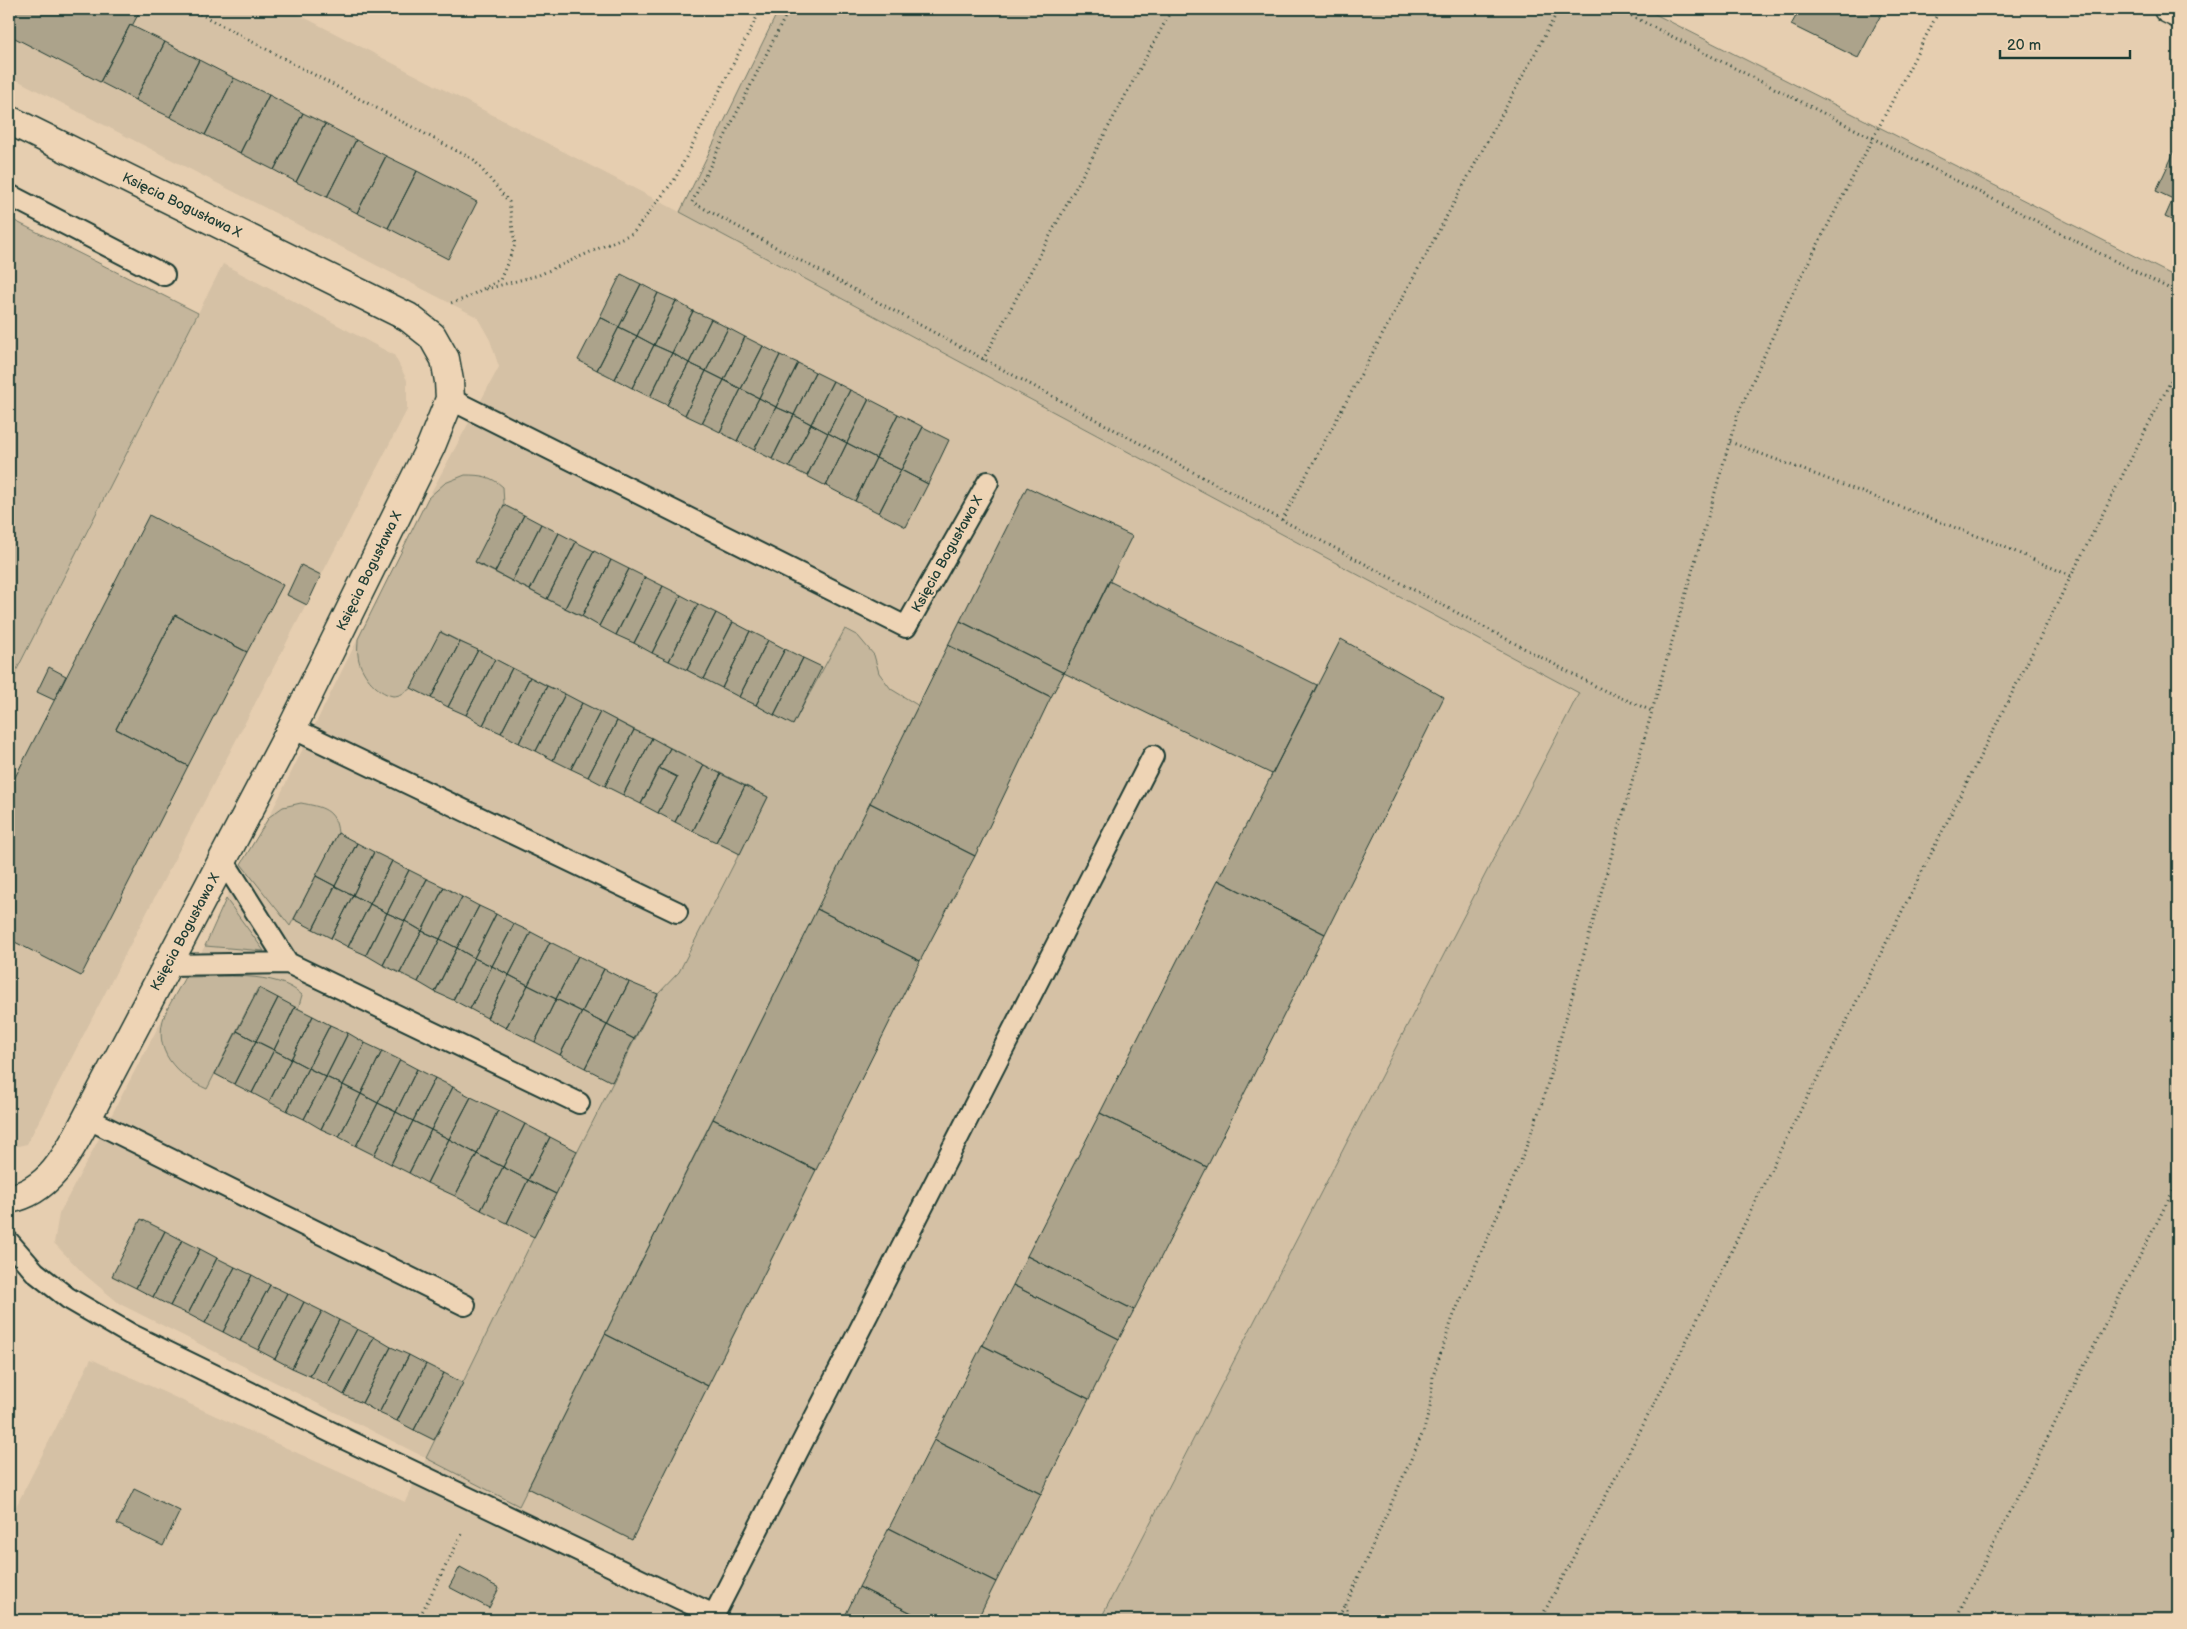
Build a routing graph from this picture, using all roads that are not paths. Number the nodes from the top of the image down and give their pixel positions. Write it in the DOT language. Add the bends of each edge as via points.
graph roads {
  1 [pos="2168,9"];
  2 [pos="2178,14"];
  3 [pos="9,120"];
  4 [pos="9,195"];
  5 [pos="164,275"];
  6 [pos="450,399"];
  7 [pos="988,482"];
  8 [pos="292,728"];
  9 [pos="1154,756"];
  10 [pos="223,860"];
  11 [pos="677,912"];
  12 [pos="288,963"];
  13 [pos="168,965"];
  14 [pos="579,1103"];
  15 [pos="88,1118"];
  16 [pos="9,1199"];
  17 [pos="9,1242"];
  18 [pos="465,1305"];
  1 -- 2 [label="street"];
  3 -- 6 [label="street, Księcia Bogusława X" via="408,317 432,336 445,359"];
  4 -- 5 [label="lane"];
  6 -- 7 [label="lane, Księcia Bogusława X" via="906,627"];
  6 -- 8 [label="street, Księcia Bogusława X" via="431,446"];
  8 -- 10 [label="street, Księcia Bogusława X"];
  8 -- 11 [label="lane"];
  9 -- 17 [label="lane" via="714,1615 130,1334 68,1298 35,1272"];
  10 -- 12 [label="lane"];
  10 -- 13 [label="street, Księcia Bogusława X"];
  12 -- 13 [label="lane"];
  12 -- 14 [label="lane"];
  13 -- 15 [label="street, Księcia Bogusława X"];
  15 -- 16 [label="street, Księcia Bogusława X" via="55,1172 28,1194"];
  15 -- 18 [label="lane"];
}
